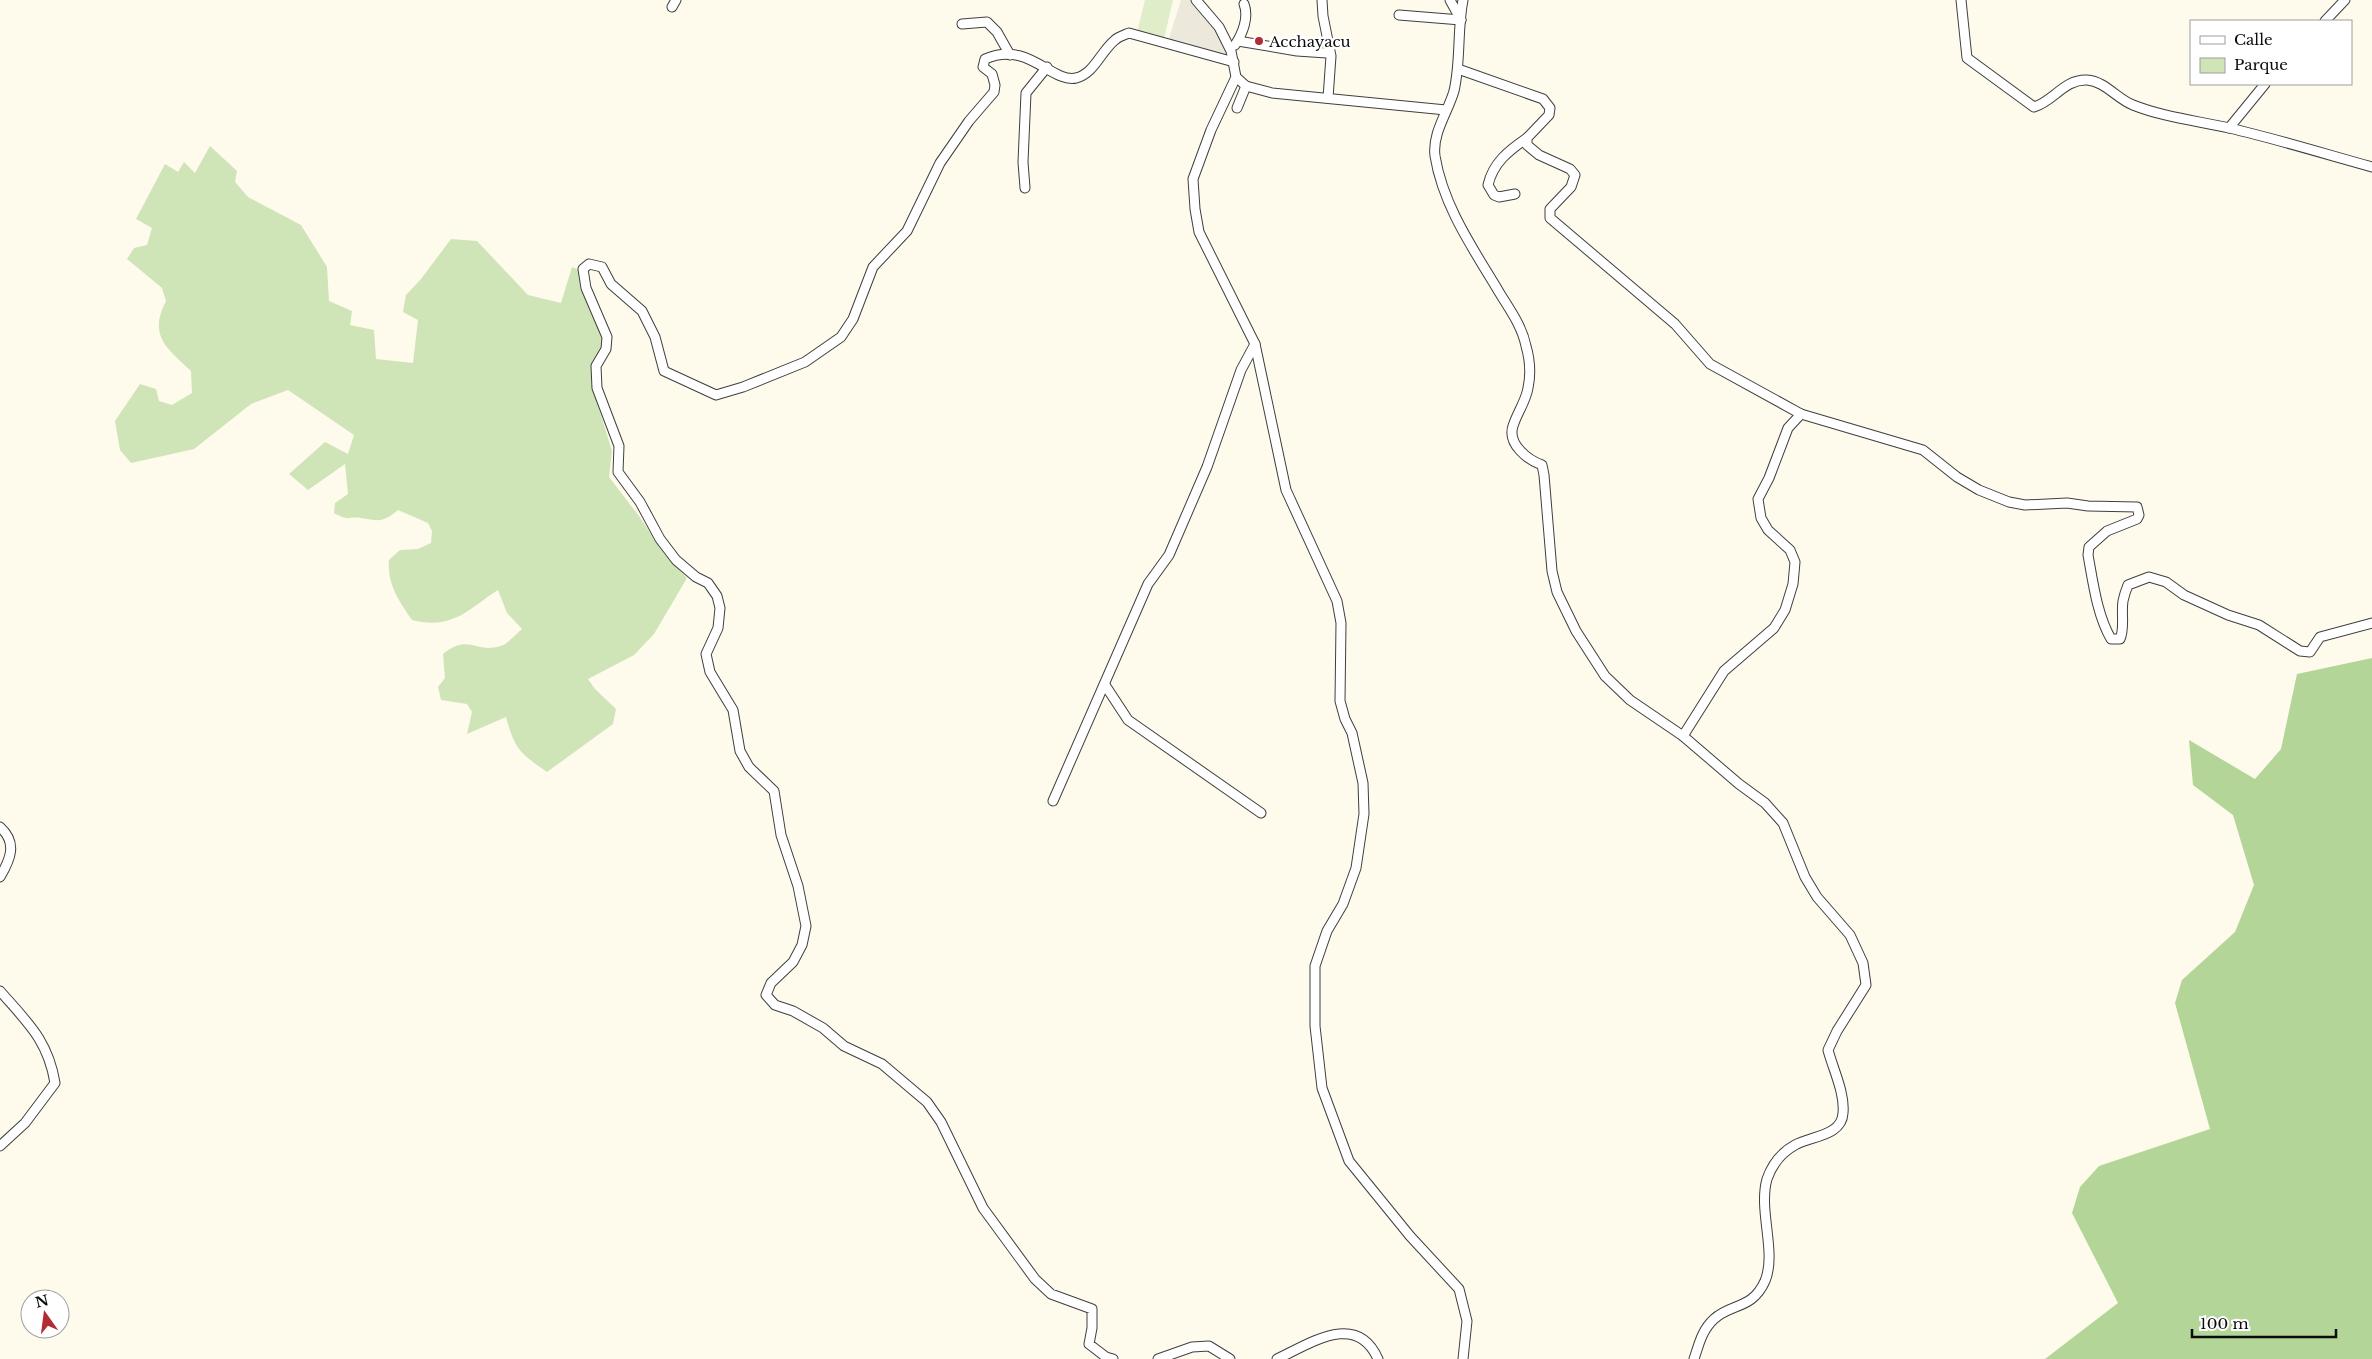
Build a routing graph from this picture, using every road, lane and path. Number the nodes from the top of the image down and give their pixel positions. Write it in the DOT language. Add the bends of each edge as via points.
graph roads {
  1 [pos="1196,0"];
  2 [pos="1322,0"];
  3 [pos="1450,0"];
  4 [pos="1463,0"];
  5 [pos="1961,0"];
  6 [pos="2345,0"];
  7 [pos="1244,4"];
  8 [pos="1399,15"];
  9 [pos="1461,20"];
  10 [pos="2326,20"];
  11 [pos="962,24"];
  12 [pos="1238,41"];
  13 [pos="1231,51"];
  14 [pos="1327,53"];
  15 [pos="1010,54"];
  16 [pos="1234,62"];
  17 [pos="1047,67"];
  18 [pos="1458,69"];
  19 [pos="1236,77"];
  20 [pos="2264,85"];
  21 [pos="1246,86"];
  22 [pos="1328,98"];
  23 [pos="1237,108"];
  24 [pos="1446,110"];
  25 [pos="2229,128"];
  26 [pos="1526,138"];
  27 [pos="2372,168"];
  28 [pos="1025,188"];
  29 [pos="1515,194"];
  30 [pos="1255,344"];
  31 [pos="1801,414"];
  32 [pos="2372,623"];
  33 [pos="1105,684"];
  34 [pos="1683,736"];
  35 [pos="1052,801"];
  36 [pos="1261,813"];
  37 [pos="0,827"];
  38 [pos="0,877"];
  39 [pos="0,991"];
  40 [pos="0,1146"];
  41 [pos="1113,1359"];
  42 [pos="1158,1359"];
  43 [pos="1230,1359"];
  44 [pos="1277,1359"];
  45 [pos="1378,1359"];
  46 [pos="1463,1359"];
  47 [pos="1694,1359"];
  1 -- 13 [label="street" via="1220,27"];
  2 -- 22 [label="street" via="1331,56"];
  3 -- 9 [label="street"];
  4 -- 9 [label="street"];
  5 -- 25 [label="street" via="1968,58 2034,107 2042,105 2066,86 2088,80 2132,105"];
  6 -- 10 [label="street"];
  7 -- 12 [label="street" via="1247,10 1245,26"];
  8 -- 9 [label="street"];
  9 -- 18 [label="street"];
  11 -- 15 [label="street" via="987,22"];
  12 -- 13 [label="street"];
  12 -- 14 [label="street"];
  13 -- 16 [label="street"];
  15 -- 17 [label="street"];
  15 -- 41 [label="street" via="985,59 984,67 992,74 994,92 968,121 940,163 908,232 873,267 853,319 841,337 805,362 716,395 664,370 655,337 642,311 611,284 602,267 589,264 582,269 586,288 606,337 606,349 596,366 597,388 619,446 618,472 676,560 708,583 717,596 720,608 718,628 706,654 710,672 733,710 740,750 749,767 774,791 780,835 798,886 806,926 794,962 771,983 766,995 775,1005 793,1011 823,1028 844,1046 882,1064 927,1102 941,1122 983,1208 1001,1233 1035,1279 1051,1294 1092,1309 1089,1344"];
  16 -- 17 [label="street" via="1129,33 1115,39 1088,72 1076,78 1066,78"];
  16 -- 19 [label="street"];
  17 -- 28 [label="street" via="1026,93"];
  18 -- 24 [label="street" via="1454,92"];
  18 -- 26 [label="street" via="1543,99 1550,108 1549,115"];
  19 -- 21 [label="street"];
  19 -- 30 [label="street" via="1193,179 1195,209 1199,232"];
  20 -- 25 [label="street"];
  21 -- 22 [label="street" via="1272,93"];
  21 -- 23 [label="street"];
  22 -- 24 [label="street"];
  24 -- 34 [label="street" via="1435,153 1443,192 1519,324 1526,344 1530,366 1528,389 1512,428 1513,439 1518,449 1532,462 1542,465 1552,571 1557,592 1576,631 1605,676 1630,700"];
  25 -- 27 [label="street"];
  26 -- 29 [label="street" via="1502,157 1491,171 1488,185 1499,197"];
  26 -- 31 [label="street" via="1527,145 1539,155 1570,169 1574,175 1571,187 1550,209 1550,218 1557,226 1675,324 1710,364"];
  30 -- 33 [label="street" via="1241,370 1207,467 1169,555 1148,584"];
  30 -- 46 [label="street" via="1286,490 1337,601 1341,623 1340,701 1352,733 1364,783 1364,814 1356,868 1342,904 1327,930 1315,966 1315,1026 1322,1088 1349,1161 1410,1236 1459,1289 1467,1321"];
  31 -- 32 [label="street" via="1924,450 1957,477 2009,502 2137,507 2137,519 2107,531 2089,547 2100,612 2111,639 2120,639 2122,634 2123,601 2128,585 2149,577 2166,582 2228,616 2259,625 2300,651 2310,652 2320,637"];
  31 -- 34 [label="street" via="1788,428 1758,499 1761,518 1768,530 1790,550 1795,562 1793,584 1785,610 1774,628 1724,671"];
  33 -- 35 [label="street"];
  33 -- 36 [label="street" via="1128,720"];
  34 -- 47 [label="street" via="1766,803 1783,823 1805,877 1817,897 1850,935 1863,963 1866,985 1828,1050 1842,1102 1843,1115 1838,1126 1828,1134 1796,1144 1774,1164 1764,1195 1768,1263 1765,1281 1755,1298 1715,1318 1702,1334"];
  37 -- 38 [label="street" via="10,838 11,848 10,860"];
  39 -- 40 [label="street" via="39,1035 52,1063 55,1083 25,1123"];
  42 -- 43 [label="street" via="1192,1347 1209,1346"];
  44 -- 45 [label="street" via="1310,1343 1346,1332 1358,1334 1368,1341"];
}
